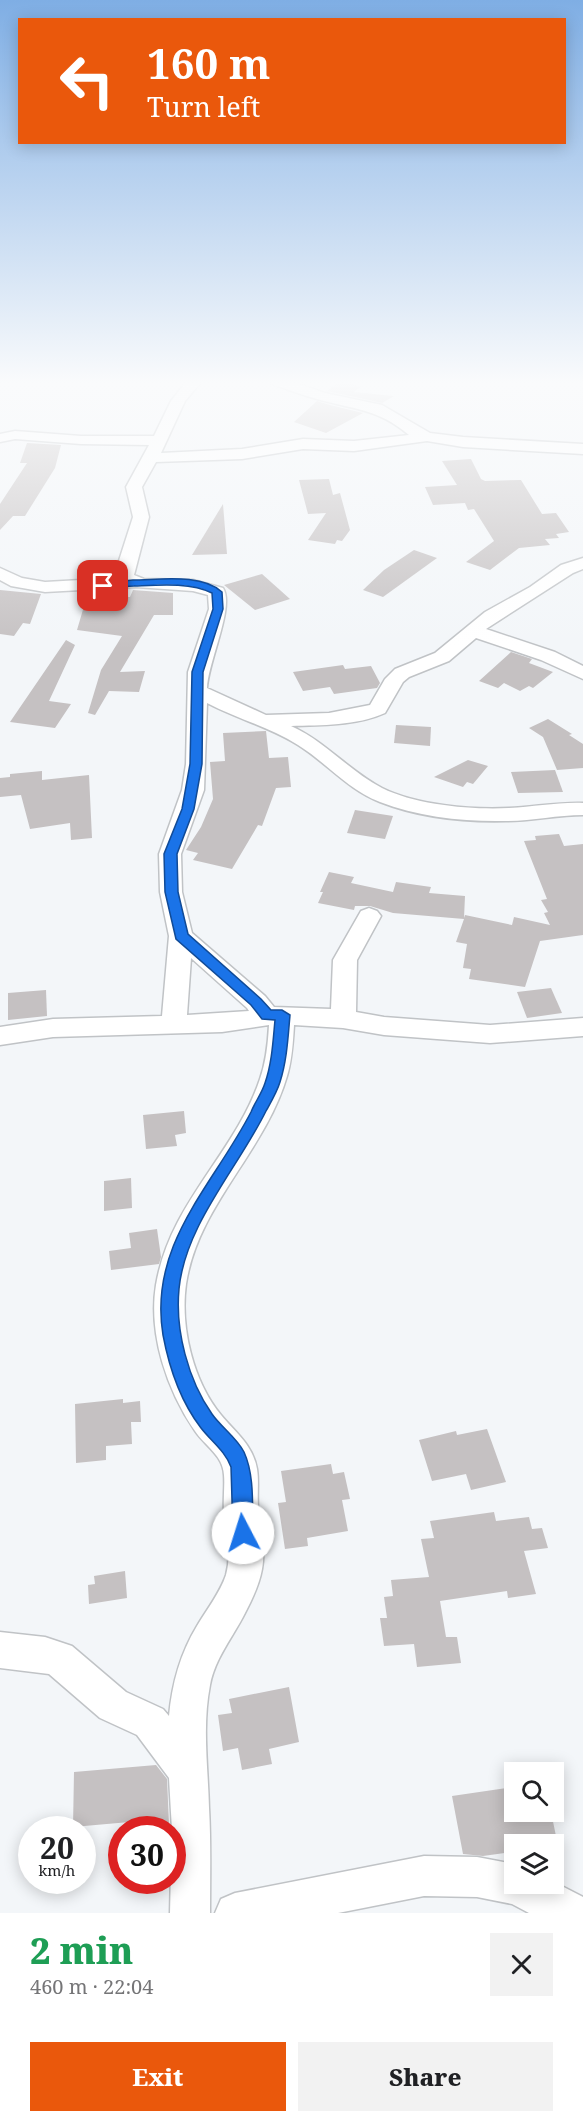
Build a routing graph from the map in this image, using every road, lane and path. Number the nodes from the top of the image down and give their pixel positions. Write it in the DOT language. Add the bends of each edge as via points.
graph roads {
  1 [pos="143,470"];
  2 [pos="583,563"];
  3 [pos="1,575"];
  4 [pos="133,583"];
  5 [pos="474,631"];
  6 [pos="583,673"];
  7 [pos="196,689"];
  8 [pos="262,720"];
  9 [pos="583,809"];
  10 [pos="369,916"];
  11 [pos="181,936"];
  12 [pos="275,1015"];
  13 [pos="343,1019"];
  14 [pos="174,1025"];
  15 [pos="583,1028"];
  16 [pos="0,1036"];
  17 [pos="0,1650"];
  18 [pos="188,1771"];
  19 [pos="190,1913"];
  20 [pos="235,1913"];
  21 [pos="571,1913"];
  1 -- 4 [label="street" via="134,487 140,525 125,570 125,577"];
  2 -- 5 [label="street" via="555,576"];
  3 -- 4 [label="street" via="16,582 45,586"];
  4 -- 7 [label="street" via="191,584 217,592 218,609 202,654"];
  5 -- 6 [label="street" via="548,656"];
  5 -- 8 [label="street" via="442,657 402,673 378,709 369,713"];
  7 -- 8 [label="street"];
  7 -- 11 [label="street" via="193,790 170,854 169,870"];
  8 -- 9 [label="street" via="297,736 378,795 467,813 507,815"];
  10 -- 13 [label="street" via="345,960"];
  11 -- 12 [label="street"];
  11 -- 14 [label="street"];
  12 -- 13 [label="street"];
  12 -- 14 [label="street"];
  12 -- 18 [label="street" via="280,1047 273,1083 245,1138 188,1229 174,1264 170,1290 172,1338 189,1391 206,1420 236,1455 240,1467 246,1557 238,1591 196,1667 188,1706"];
  13 -- 15 [label="street" via="490,1034"];
  14 -- 16 [label="street" via="52,1029"];
  17 -- 18 [label="street" via="59,1659 113,1705 150,1722"];
  18 -- 19 [label="street"];
  20 -- 21 [label="street" via="424,1876 477,1877 516,1885"];
}
